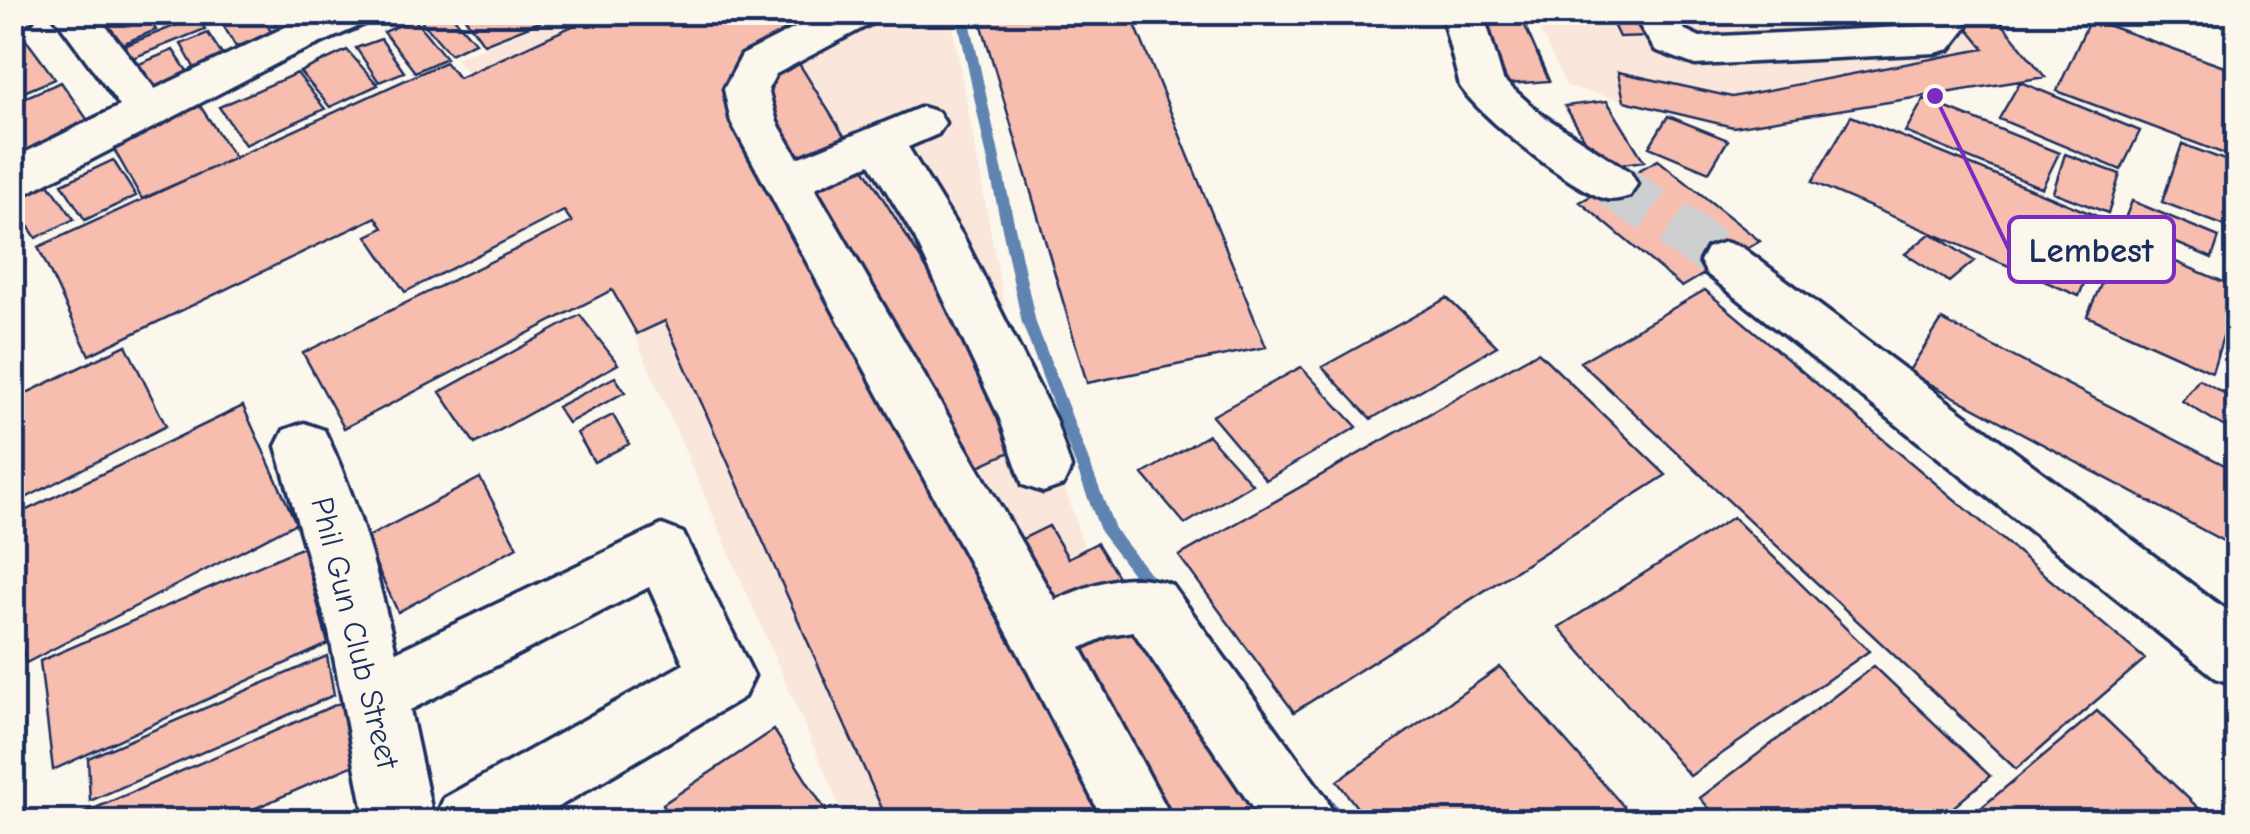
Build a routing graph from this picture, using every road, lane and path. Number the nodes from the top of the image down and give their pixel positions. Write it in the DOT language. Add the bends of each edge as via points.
graph roads {
  1 [pos="72,12"];
  2 [pos="356,12"];
  3 [pos="861,12"];
  4 [pos="1462,12"];
  5 [pos="1652,12"];
  6 [pos="1936,12"];
  7 [pos="148,111"];
  8 [pos="12,180"];
  9 [pos="788,181"];
  10 [pos="1613,184"];
  11 [pos="1726,261"];
  12 [pos="304,446"];
  13 [pos="1044,468"];
  14 [pos="1042,636"];
  15 [pos="2238,657"];
  16 [pos="376,694"];
  17 [pos="400,822"];
  18 [pos="468,822"];
  19 [pos="1140,822"];
  20 [pos="1302,822"];
  1 -- 7 [label="street"];
  2 -- 7 [label="street"];
  3 -- 9 [label="street" via="758,65 746,90 754,122"];
  4 -- 10 [label="street" via="1482,86 1526,126"];
  5 -- 6 [label="street" via="1670,40 1695,50 1935,38 1946,27"];
  7 -- 8 [label="street"];
  9 -- 13 [label="street" via="900,132 922,203 1040,445"];
  9 -- 14 [label="street"];
  11 -- 15 [label="street"];
  12 -- 16 [label="street, Phil Gun Club Street" via="333,524"];
  14 -- 19 [label="street"];
  14 -- 20 [label="street" via="1114,606 1150,605"];
  16 -- 17 [label="street, Phil Gun Club Street"];
  16 -- 18 [label="street" via="662,551 722,676"];
}
